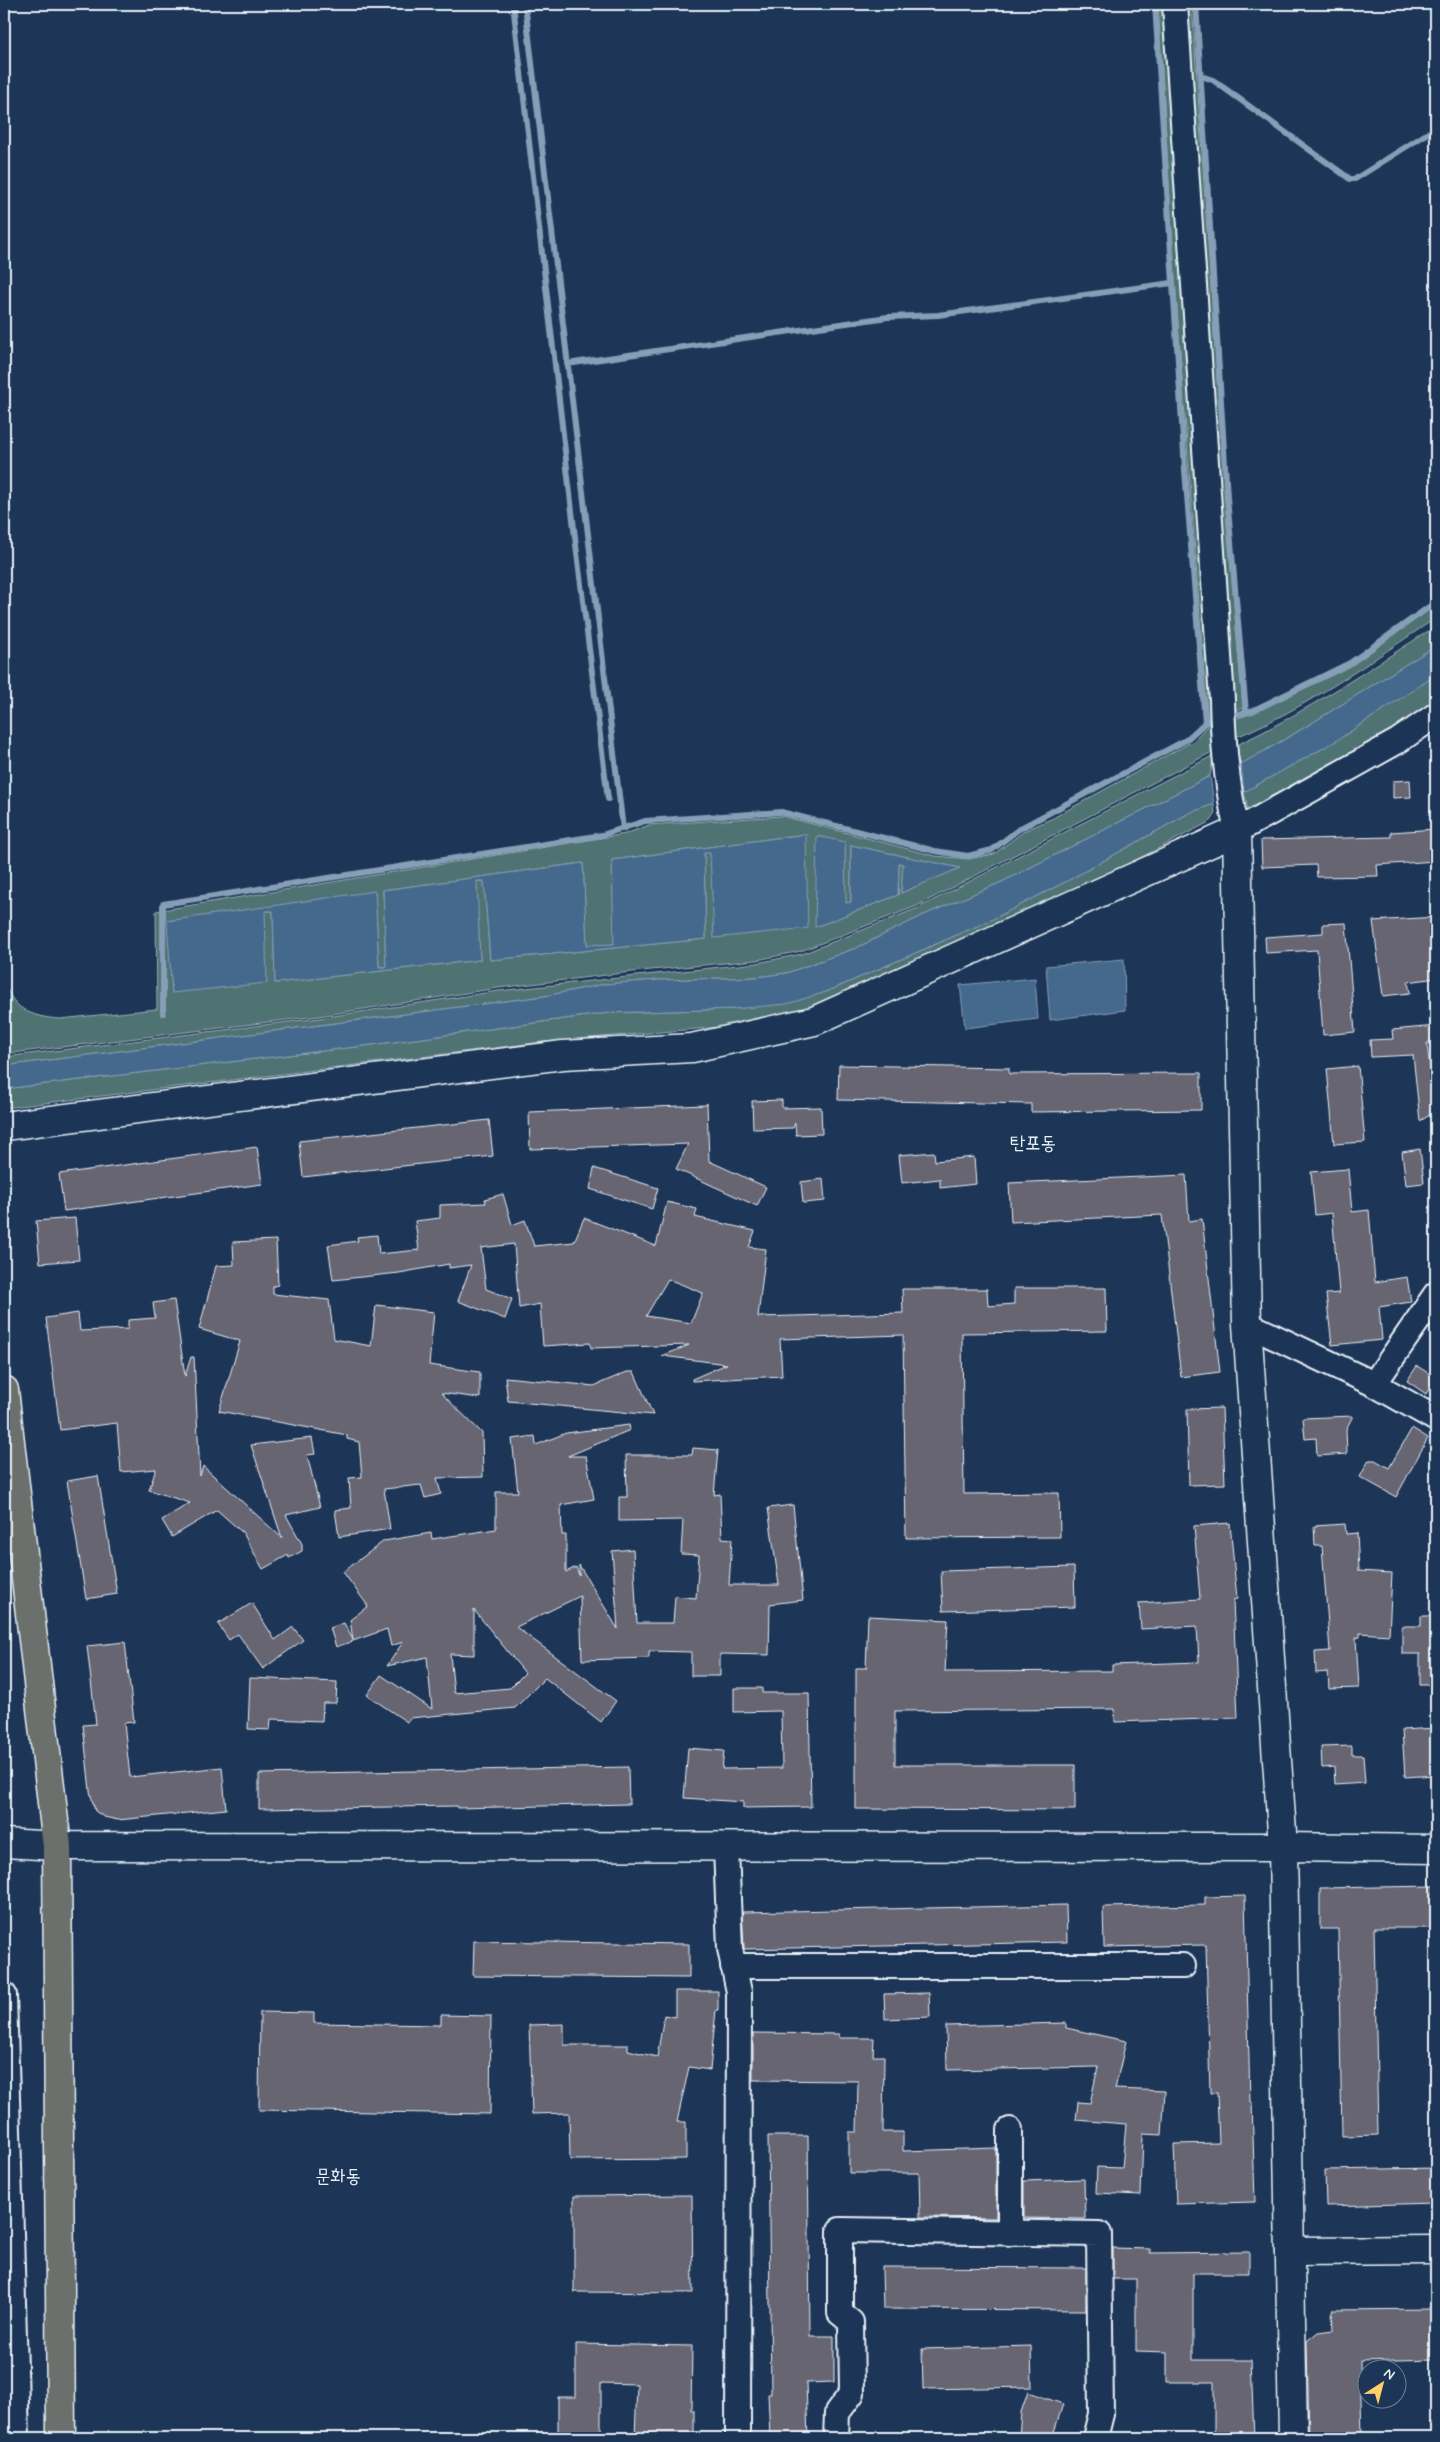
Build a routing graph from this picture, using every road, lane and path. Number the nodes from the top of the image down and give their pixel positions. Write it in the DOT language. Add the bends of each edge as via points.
graph roads {
  1 [pos="1175,4"];
  2 [pos="1436,715"];
  3 [pos="1236,831"];
  4 [pos="4,1126"];
  5 [pos="1436,1294"];
  6 [pos="1246,1324"];
  7 [pos="1374,1384"];
  8 [pos="4,1390"];
  9 [pos="1436,1419"];
  10 [pos="4,1843"];
  11 [pos="57,1846"];
  12 [pos="1283,1847"];
  13 [pos="726,1848"];
  14 [pos="1436,1849"];
  15 [pos="733,1966"];
  16 [pos="1183,1966"];
  17 [pos="4,1995"];
  18 [pos="1010,2130"];
  19 [pos="1010,2233"];
  20 [pos="1436,2250"];
  21 [pos="1290,2251"];
  22 [pos="17,2438"];
  23 [pos="60,2438"];
  24 [pos="738,2438"];
  25 [pos="836,2438"];
  26 [pos="1095,2438"];
  27 [pos="1293,2438"];
  1 -- 3 [label="street" via="1226,767"];
  2 -- 3 [label="street" via="1398,741"];
  3 -- 4 [label="street" via="814,1021 692,1048 563,1055"];
  3 -- 6 [label="street"];
  5 -- 7 [label="street"];
  6 -- 7 [label="street"];
  6 -- 12 [label="street"];
  7 -- 9 [label="street"];
  8 -- 11 [label="main road"];
  10 -- 11 [label="street"];
  11 -- 13 [label="street"];
  11 -- 23 [label="main road"];
  12 -- 13 [label="street"];
  12 -- 14 [label="street"];
  12 -- 21 [label="street"];
  13 -- 15 [label="street"];
  15 -- 16 [label="street"];
  15 -- 24 [label="street" via="739,1992"];
  17 -- 22 [label="street"];
  18 -- 19 [label="street"];
  19 -- 25 [label="street" via="840,2230 840,2313 851,2322 852,2392 837,2413"];
  19 -- 26 [label="street" via="1099,2234 1101,2414"];
  20 -- 21 [label="street"];
  21 -- 27 [label="street"];
}
